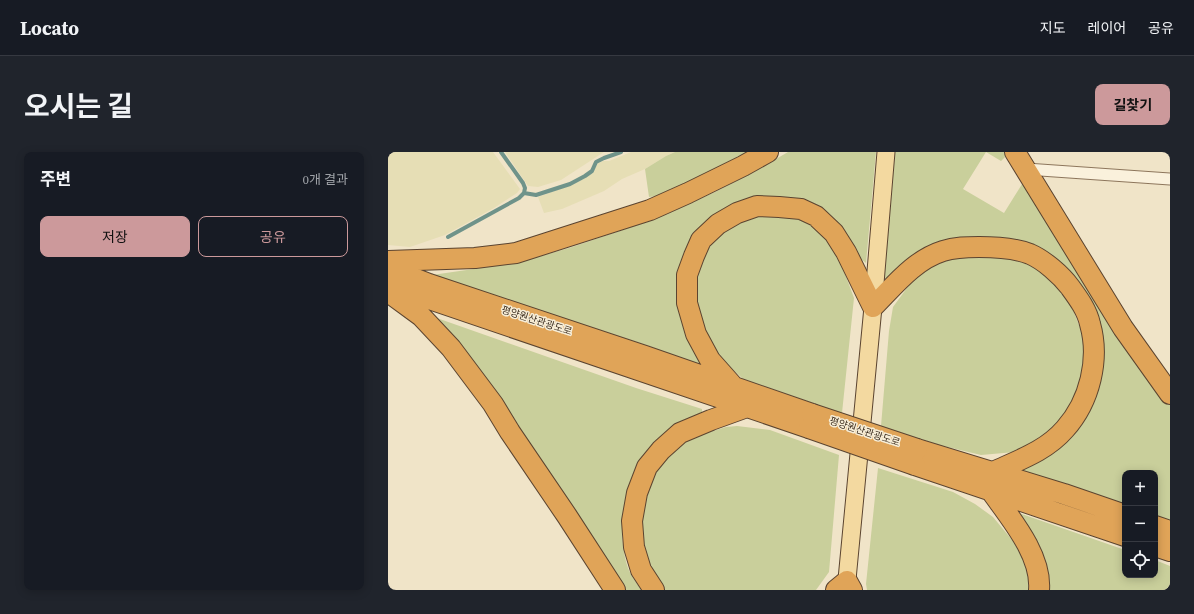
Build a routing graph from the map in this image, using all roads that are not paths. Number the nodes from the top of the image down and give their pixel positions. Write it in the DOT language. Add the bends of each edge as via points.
graph roads {
  1 [pos="768,152"];
  2 [pos="886,152"];
  3 [pos="1016,152"];
  4 [pos="1026,169"];
  5 [pos="1170,179"];
  6 [pos="388,261"];
  7 [pos="388,268"];
  8 [pos="388,285"];
  9 [pos="388,292"];
  10 [pos="873,307"];
  11 [pos="643,363"];
  12 [pos="734,386"];
  13 [pos="1170,394"];
  14 [pos="746,407"];
  15 [pos="811,421"];
  16 [pos="992,481"];
  17 [pos="1122,514"];
  18 [pos="1158,527"];
  19 [pos="1170,531"];
  20 [pos="1122,535"];
  21 [pos="1158,547"];
  22 [pos="1170,551"];
  23 [pos="845,588"];
  24 [pos="615,590"];
  25 [pos="654,590"];
  26 [pos="1039,590"];
  1 -- 6 [label="highway" via="650,210 516,253 475,258"];
  2 -- 10 [label="main road"];
  3 -- 4 [label="highway"];
  4 -- 5 [label="street"];
  4 -- 13 [label="highway" via="1123,328"];
  7 -- 11 [label="highway, 평양원산관광도로"];
  8 -- 11 [label="highway"];
  9 -- 24 [label="highway" via="421,316 451,348 493,404"];
  10 -- 12 [label="highway" via="846,252 834,233 816,216 801,209 757,206 737,213 718,224 701,240 687,275 687,303 696,334 710,360"];
  10 -- 16 [label="highway" via="911,269 925,259 955,248 992,247 1031,254 1052,267 1066,281 1082,304 1090,323 1094,354 1090,382 1083,404 1052,442"];
  10 -- 23 [label="main road"];
  11 -- 12 [label="highway"];
  11 -- 14 [label="highway"];
  12 -- 15 [label="highway"];
  14 -- 15 [label="highway"];
  14 -- 25 [label="highway" via="680,433 647,467 637,493 632,521 634,547 641,570"];
  15 -- 16 [label="highway, 평양원산관광도로, bridge"];
  16 -- 17 [label="highway" via="1064,494"];
  16 -- 20 [label="highway"];
  16 -- 26 [label="highway" via="1037,567"];
  18 -- 19 [label="highway"];
  21 -- 22 [label="highway"];
}
